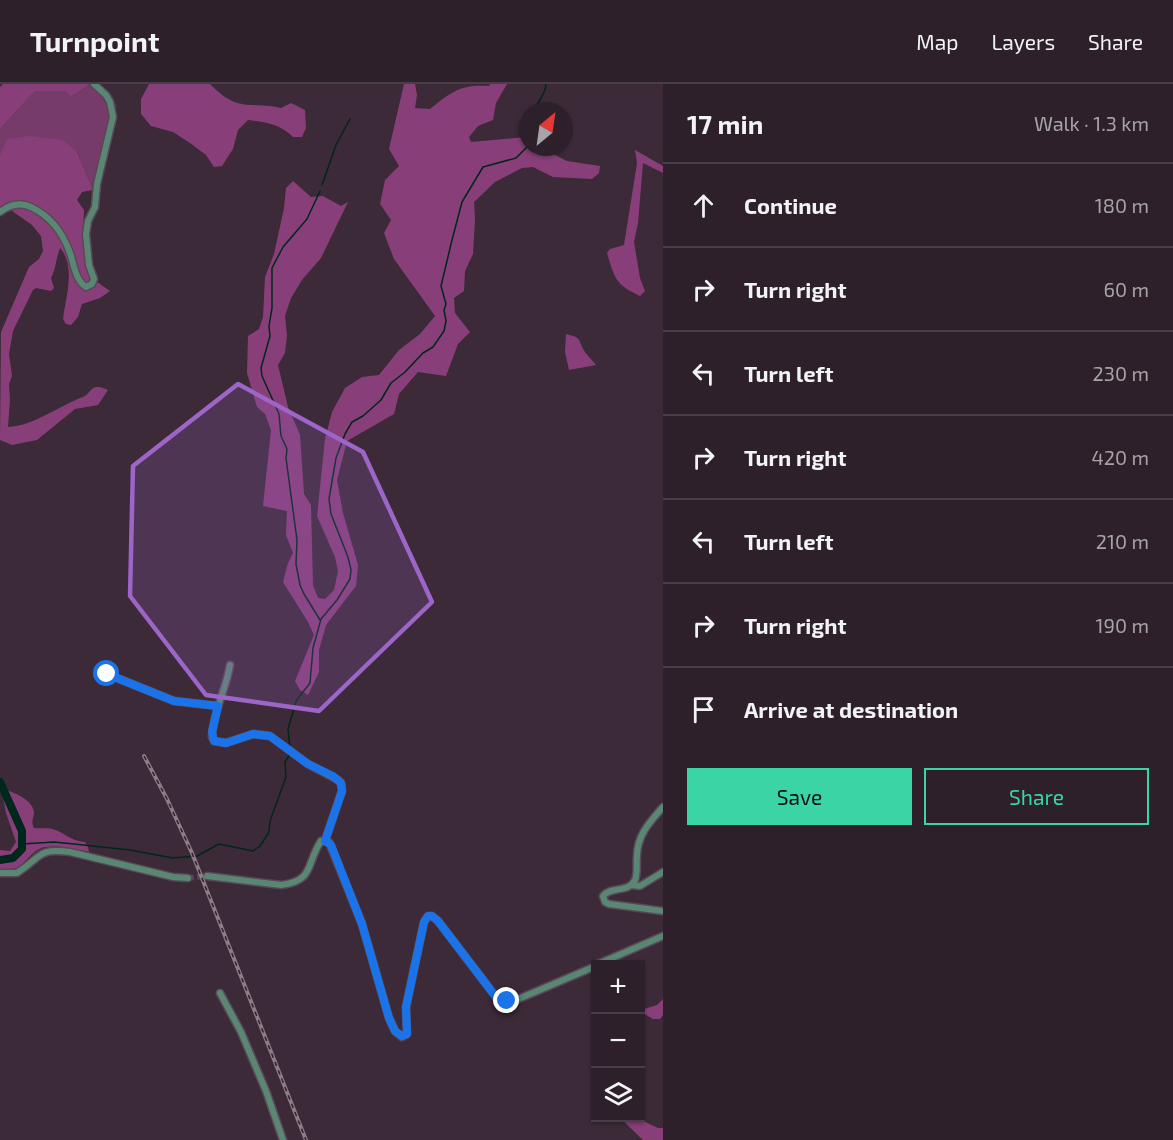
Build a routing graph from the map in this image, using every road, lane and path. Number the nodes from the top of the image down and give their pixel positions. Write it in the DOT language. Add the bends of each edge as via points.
graph roads {
  1 [pos="94,84"];
  2 [pos="0,212"];
  3 [pos="230,665"];
  4 [pos="107,674"];
  5 [pos="218,706"];
  6 [pos="663,807"];
  7 [pos="325,841"];
  8 [pos="663,872"];
  9 [pos="0,873"];
  10 [pos="207,876"];
  11 [pos="188,878"];
  12 [pos="630,885"];
  13 [pos="663,911"];
  14 [pos="663,936"];
  15 [pos="608,960"];
  16 [pos="591,968"];
  17 [pos="220,993"];
  18 [pos="283,1140"];
  1 -- 2 [label="street" via="110,102 112,117 86,234 92,284 82,285 70,252 48,217 24,204"];
  3 -- 5 [label="street"];
  4 -- 5 [label="street" via="174,701"];
  5 -- 7 [label="street" via="212,732 214,741 226,743 262,734 279,741 341,783 342,791"];
  6 -- 12 [label="street" via="641,835 635,880"];
  7 -- 10 [label="street" via="319,845 308,872 292,884"];
  7 -- 16 [label="street" via="331,845 362,924 389,1018 402,1036 407,1034 406,1007 428,916 438,921 501,1000 516,1000"];
  8 -- 12 [label="street" via="640,886"];
  9 -- 11 [label="street" via="17,873 36,855 53,850"];
  12 -- 13 [label="street" via="608,891 603,899 609,904"];
  14 -- 15 [label="street"];
  17 -- 18 [label="street" via="241,1032"];
}
